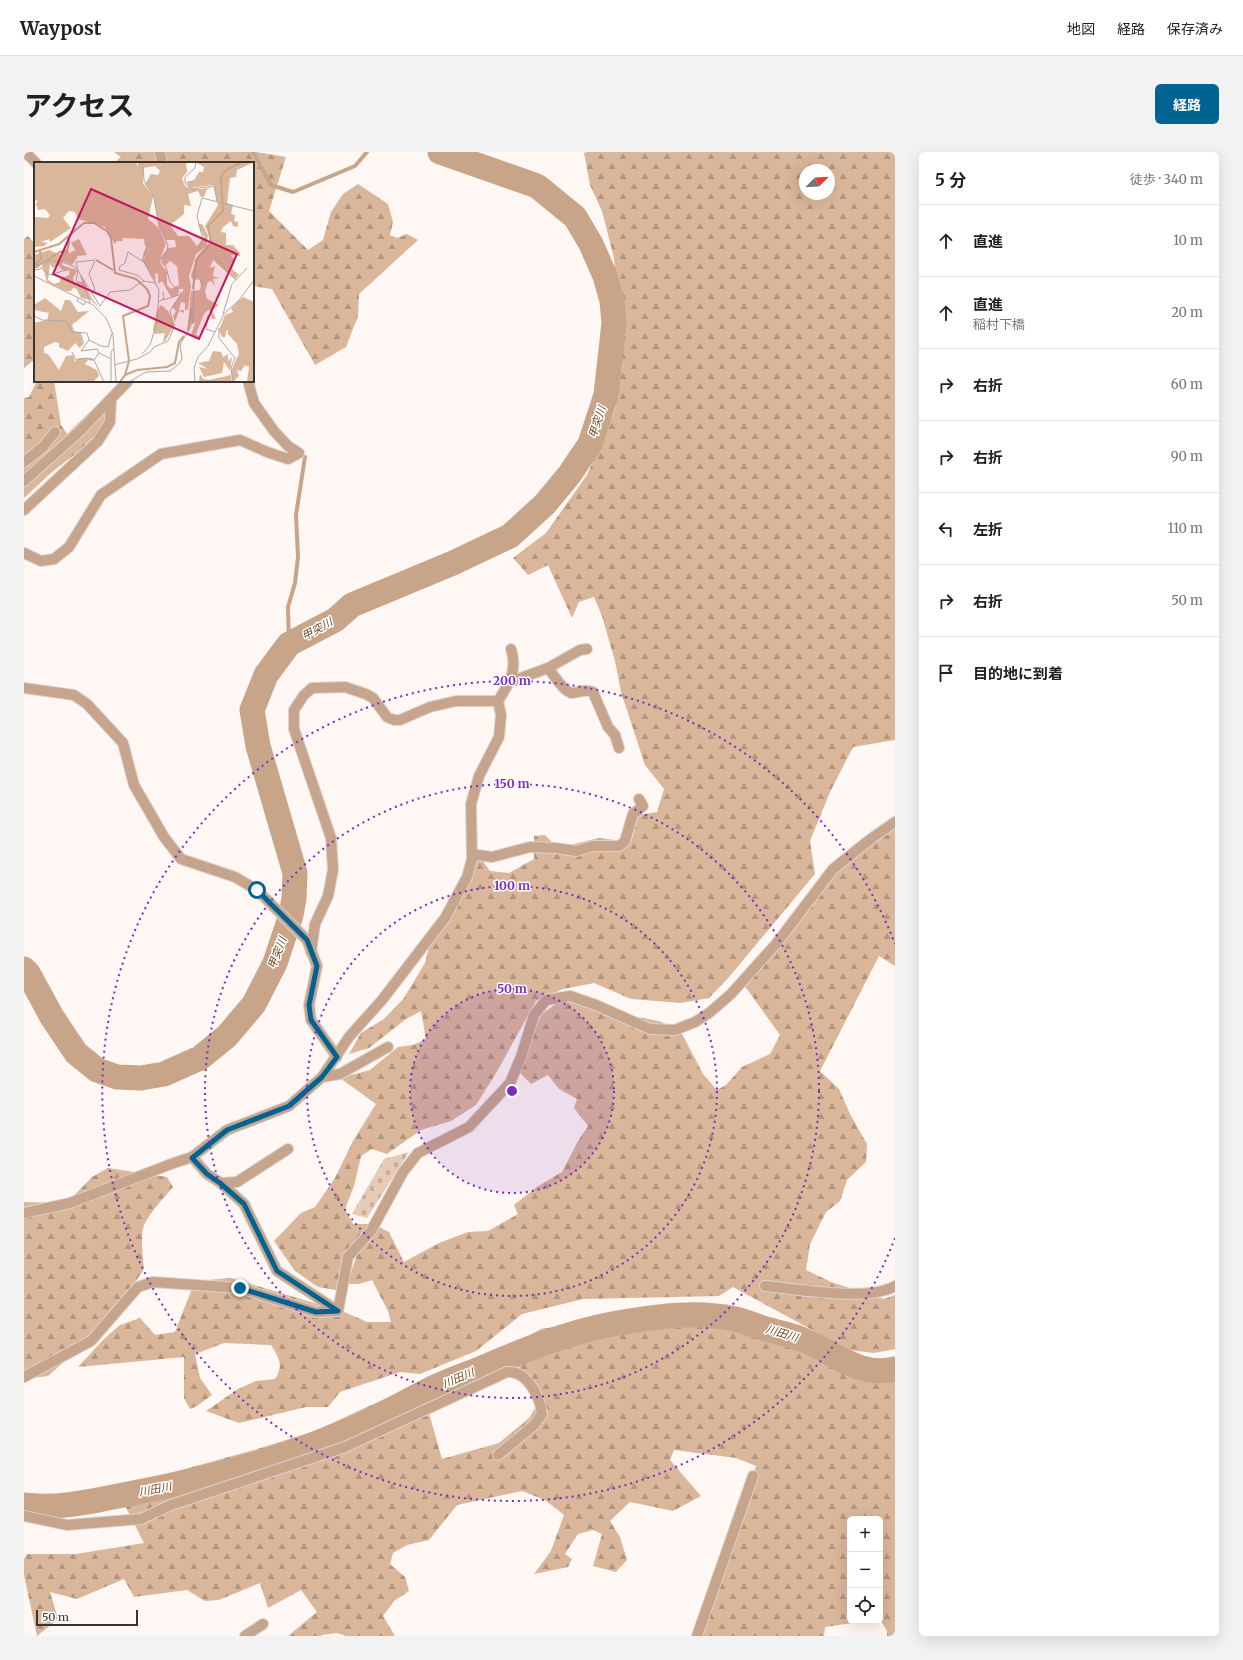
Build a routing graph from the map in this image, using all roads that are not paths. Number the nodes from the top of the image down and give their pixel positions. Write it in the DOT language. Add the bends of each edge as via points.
graph roads {
  1 [pos="25,152"];
  2 [pos="160,152"];
  3 [pos="35,162"];
  4 [pos="162,162"];
  5 [pos="127,382"];
  6 [pos="248,382"];
  7 [pos="111,399"];
  8 [pos="56,432"];
  9 [pos="24,462"];
  10 [pos="24,481"];
  11 [pos="24,510"];
  12 [pos="24,553"];
  13 [pos="510,649"];
  14 [pos="588,649"];
  15 [pos="548,668"];
  16 [pos="510,682"];
  17 [pos="24,688"];
  18 [pos="498,701"];
  19 [pos="619,748"];
  20 [pos="639,799"];
  21 [pos="895,822"];
  22 [pos="472,854"];
  23 [pos="311,952"];
  24 [pos="388,1047"];
  25 [pos="337,1057"];
  26 [pos="322,1077"];
  27 [pos="288,1149"];
  28 [pos="192,1158"];
  29 [pos="220,1183"];
  30 [pos="24,1213"];
  31 [pos="765,1286"];
  32 [pos="895,1286"];
  33 [pos="338,1311"];
  34 [pos="24,1377"];
  35 [pos="498,1456"];
  36 [pos="753,1476"];
  37 [pos="24,1516"];
  38 [pos="263,1624"];
  39 [pos="245,1636"];
  40 [pos="697,1636"];
  1 -- 3 [label="street"];
  2 -- 4 [label="street"];
  5 -- 7 [label="street"];
  6 -- 12 [label="street" via="258,409 274,431 288,446 299,453 288,459 240,440 162,454 101,495 69,547 54,559 41,561"];
  7 -- 10 [label="street" via="79,432"];
  7 -- 11 [label="street" via="110,422 98,441"];
  8 -- 9 [label="street"];
  13 -- 16 [label="street" via="513,666"];
  14 -- 15 [label="street" via="580,650"];
  15 -- 16 [label="street"];
  15 -- 19 [label="street" via="566,691 572,693 586,689 593,692"];
  16 -- 18 [label="street"];
  17 -- 23 [label="street" via="74,695 87,704 123,743 134,785 164,837 181,859 235,877 257,890 307,940"];
  18 -- 22 [label="street" via="501,715 499,737 479,776 471,804"];
  18 -- 23 [label="street" via="456,701 394,720 387,717 373,698 345,687 312,688 304,695 294,710 294,729 331,838 333,870 328,896 315,924"];
  20 -- 22 [label="street" via="643,806 633,814 625,841 619,846 593,846 576,851 530,847 492,857"];
  21 -- 33 [label="street" via="833,869 776,944 731,994 695,1022 675,1030 650,1029 570,996 546,1000 534,1015 510,1083 469,1127 418,1153 403,1172 371,1231 348,1257"];
  22 -- 25 [label="street" via="466,877 445,918 382,1000 349,1037"];
  23 -- 25 [label="street" via="317,966 309,1005 311,1020"];
  24 -- 26 [label="street" via="340,1074"];
  25 -- 26 [label="street"];
  26 -- 28 [label="street" via="289,1106 227,1130"];
  27 -- 29 [label="street" via="237,1182"];
  28 -- 29 [label="street"];
  28 -- 30 [label="street" via="70,1203"];
  29 -- 33 [label="street" via="244,1204 277,1271"];
  31 -- 32 [label="street" via="869,1294"];
  33 -- 34 [label="street" via="316,1312 240,1288 153,1282 138,1287 91,1341"];
  35 -- 37 [label="street" via="534,1425 542,1414 541,1403 527,1380 514,1371 345,1447 171,1505 141,1519 67,1525"];
  36 -- 40 [label="street"];
  38 -- 39 [label="street"];
}
